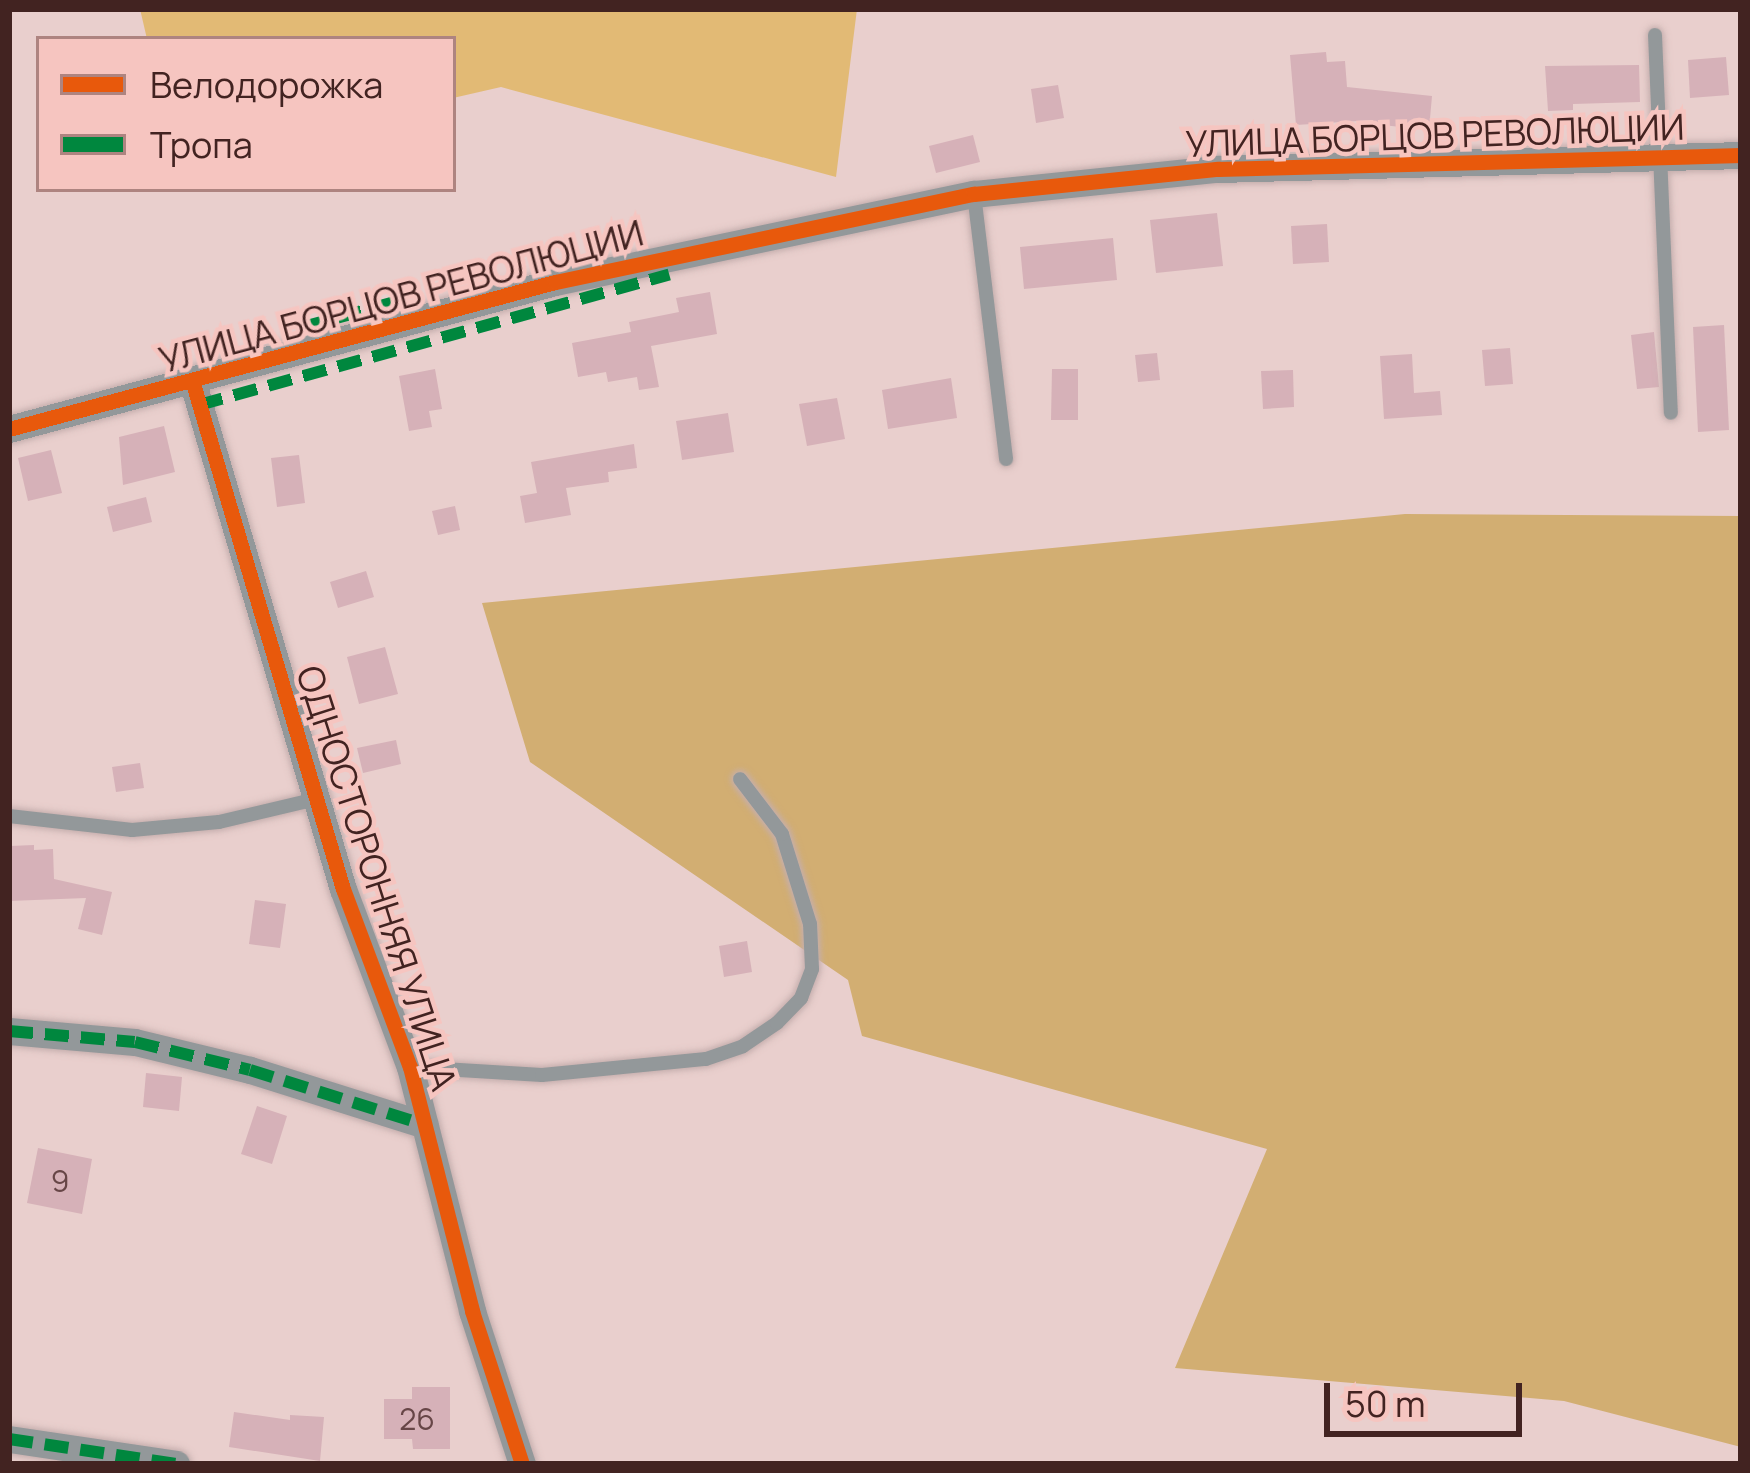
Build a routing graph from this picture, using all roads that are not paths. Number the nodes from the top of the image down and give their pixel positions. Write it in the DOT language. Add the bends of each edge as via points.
graph roads {
  1 [pos="1655,35"];
  2 [pos="1741,155"];
  3 [pos="1661,156"];
  4 [pos="974,194"];
  5 [pos="192,380"];
  6 [pos="1671,412"];
  7 [pos="9,429"];
  8 [pos="1006,459"];
  9 [pos="740,779"];
  10 [pos="316,799"];
  11 [pos="9,816"];
  12 [pos="9,1031"];
  13 [pos="410,1067"];
  14 [pos="424,1125"];
  15 [pos="9,1439"];
  16 [pos="176,1464"];
  17 [pos="522,1464"];
  1 -- 3 [label="lane"];
  2 -- 3 [label="street, УЛИЦА БОРЦОВ РЕВОЛЮЦИИ"];
  3 -- 4 [label="street, УЛИЦА БОРЦОВ РЕВОЛЮЦИИ" via="1218,169"];
  3 -- 6 [label="lane"];
  4 -- 5 [label="street, УЛИЦА БОРЦОВ РЕВОЛЮЦИИ" via="555,281"];
  4 -- 8 [label="lane"];
  5 -- 7 [label="street, УЛИЦА БОРЦОВ РЕВОЛЮЦИИ"];
  5 -- 10 [label="street, ОДНОСТОРОННЯЯ УЛИЦА"];
  9 -- 13 [label="lane" via="782,834 810,924 812,968 777,1023 706,1059 542,1075"];
  10 -- 11 [label="lane" via="219,822 131,830"];
  10 -- 13 [label="street, ОДНОСТОРОННЯЯ УЛИЦА"];
  12 -- 14 [label="street, ОДНОСТОРОННЯЯ УЛИЦА" via="135,1042"];
  13 -- 14 [label="street, ОДНОСТОРОННЯЯ УЛИЦА"];
  14 -- 17 [label="street, ОДНОСТОРОННЯЯ УЛИЦА"];
  15 -- 16 [label="street"];
}
